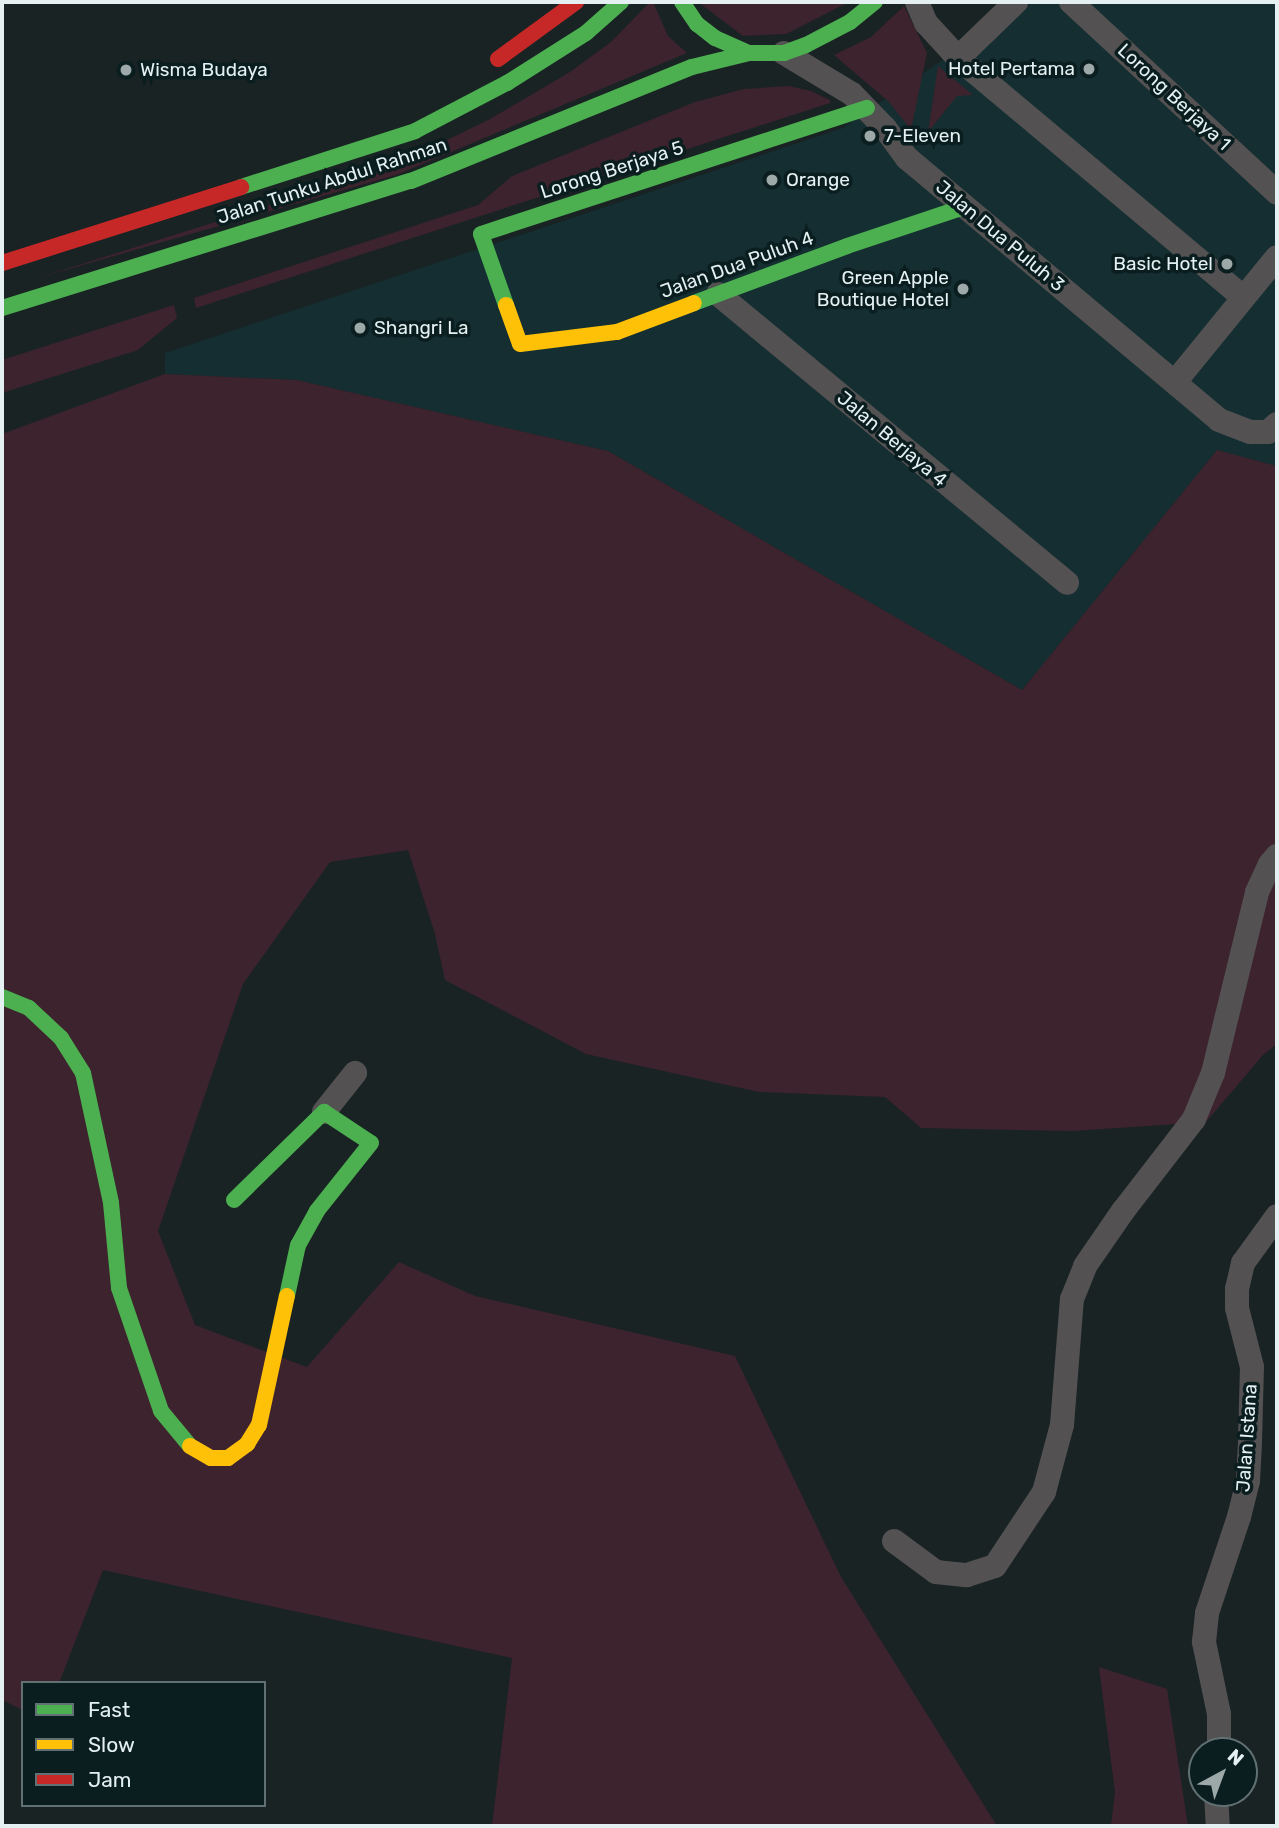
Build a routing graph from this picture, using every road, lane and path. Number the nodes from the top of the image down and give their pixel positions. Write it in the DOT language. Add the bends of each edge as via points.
graph roads {
  1 [pos="576,2"];
  2 [pos="621,2"];
  3 [pos="682,2"];
  4 [pos="875,2"];
  5 [pos="917,2"];
  6 [pos="1016,2"];
  7 [pos="1071,2"];
  8 [pos="749,53"];
  9 [pos="784,53"];
  10 [pos="958,58"];
  11 [pos="483,69"];
  12 [pos="450,93"];
  13 [pos="867,108"];
  14 [pos="415,131"];
  15 [pos="1277,192"];
  16 [pos="964,207"];
  17 [pos="1277,257"];
  18 [pos="2,263"];
  19 [pos="718,294"];
  20 [pos="1242,296"];
  21 [pos="2,309"];
  22 [pos="520,344"];
  23 [pos="1175,382"];
  24 [pos="1277,425"];
  25 [pos="1067,583"];
  26 [pos="1277,856"];
  27 [pos="2,997"];
  28 [pos="355,1073"];
  29 [pos="324,1112"];
  30 [pos="234,1200"];
  31 [pos="1277,1216"];
  32 [pos="894,1541"];
  33 [pos="1219,1737"];
  34 [pos="1217,1807"];
  35 [pos="1218,1826"];
  1 -- 11 [label="street"];
  2 -- 14 [label="street, Jalan Tunku Abdul Rahman" via="586,33 506,83"];
  3 -- 8 [label="street" via="715,38"];
  4 -- 9 [label="street" via="850,22"];
  5 -- 10 [label="street" via="926,23"];
  6 -- 10 [label="street"];
  7 -- 15 [label="street, Lorong Berjaya 1"];
  8 -- 9 [label="street"];
  8 -- 21 [label="street, Jalan Tunku Abdul Rahman" via="692,67 411,181"];
  9 -- 13 [label="street, Jalan Dua Puluh 3"];
  10 -- 20 [label="street"];
  12 -- 14 [label="street"];
  13 -- 16 [label="street, Jalan Dua Puluh 3" via="907,158"];
  13 -- 22 [label="street, Lorong Berjaya 5" via="481,234"];
  14 -- 18 [label="street, Jalan Tunku Abdul Rahman"];
  16 -- 19 [label="street, Jalan Dua Puluh 4"];
  16 -- 23 [label="street, Jalan Dua Puluh 3"];
  17 -- 20 [label="street"];
  19 -- 22 [label="street, Jalan Dua Puluh 4" via="617,332"];
  19 -- 25 [label="street, Jalan Berjaya 4"];
  20 -- 23 [label="street"];
  23 -- 24 [label="street, Jalan Dua Puluh 3" via="1219,420 1251,432 1268,432"];
  26 -- 32 [label="street" via="1257,892 1213,1073 1199,1109 1085,1266 1072,1299 1062,1425 1044,1492 995,1566 967,1575 936,1572"];
  27 -- 29 [label="street" via="29,1008 61,1038 83,1073 111,1203 119,1289 161,1411 187,1444 211,1458 229,1458 247,1444 259,1426 299,1245 317,1211 371,1143"];
  28 -- 29 [label="street"];
  29 -- 30 [label="street"];
  31 -- 33 [label="street, Jalan Istana" via="1243,1263 1237,1289 1237,1308 1252,1367 1250,1442 1248,1481 1239,1517 1207,1613 1204,1642 1219,1714"];
  34 -- 35 [label="street"];
}
